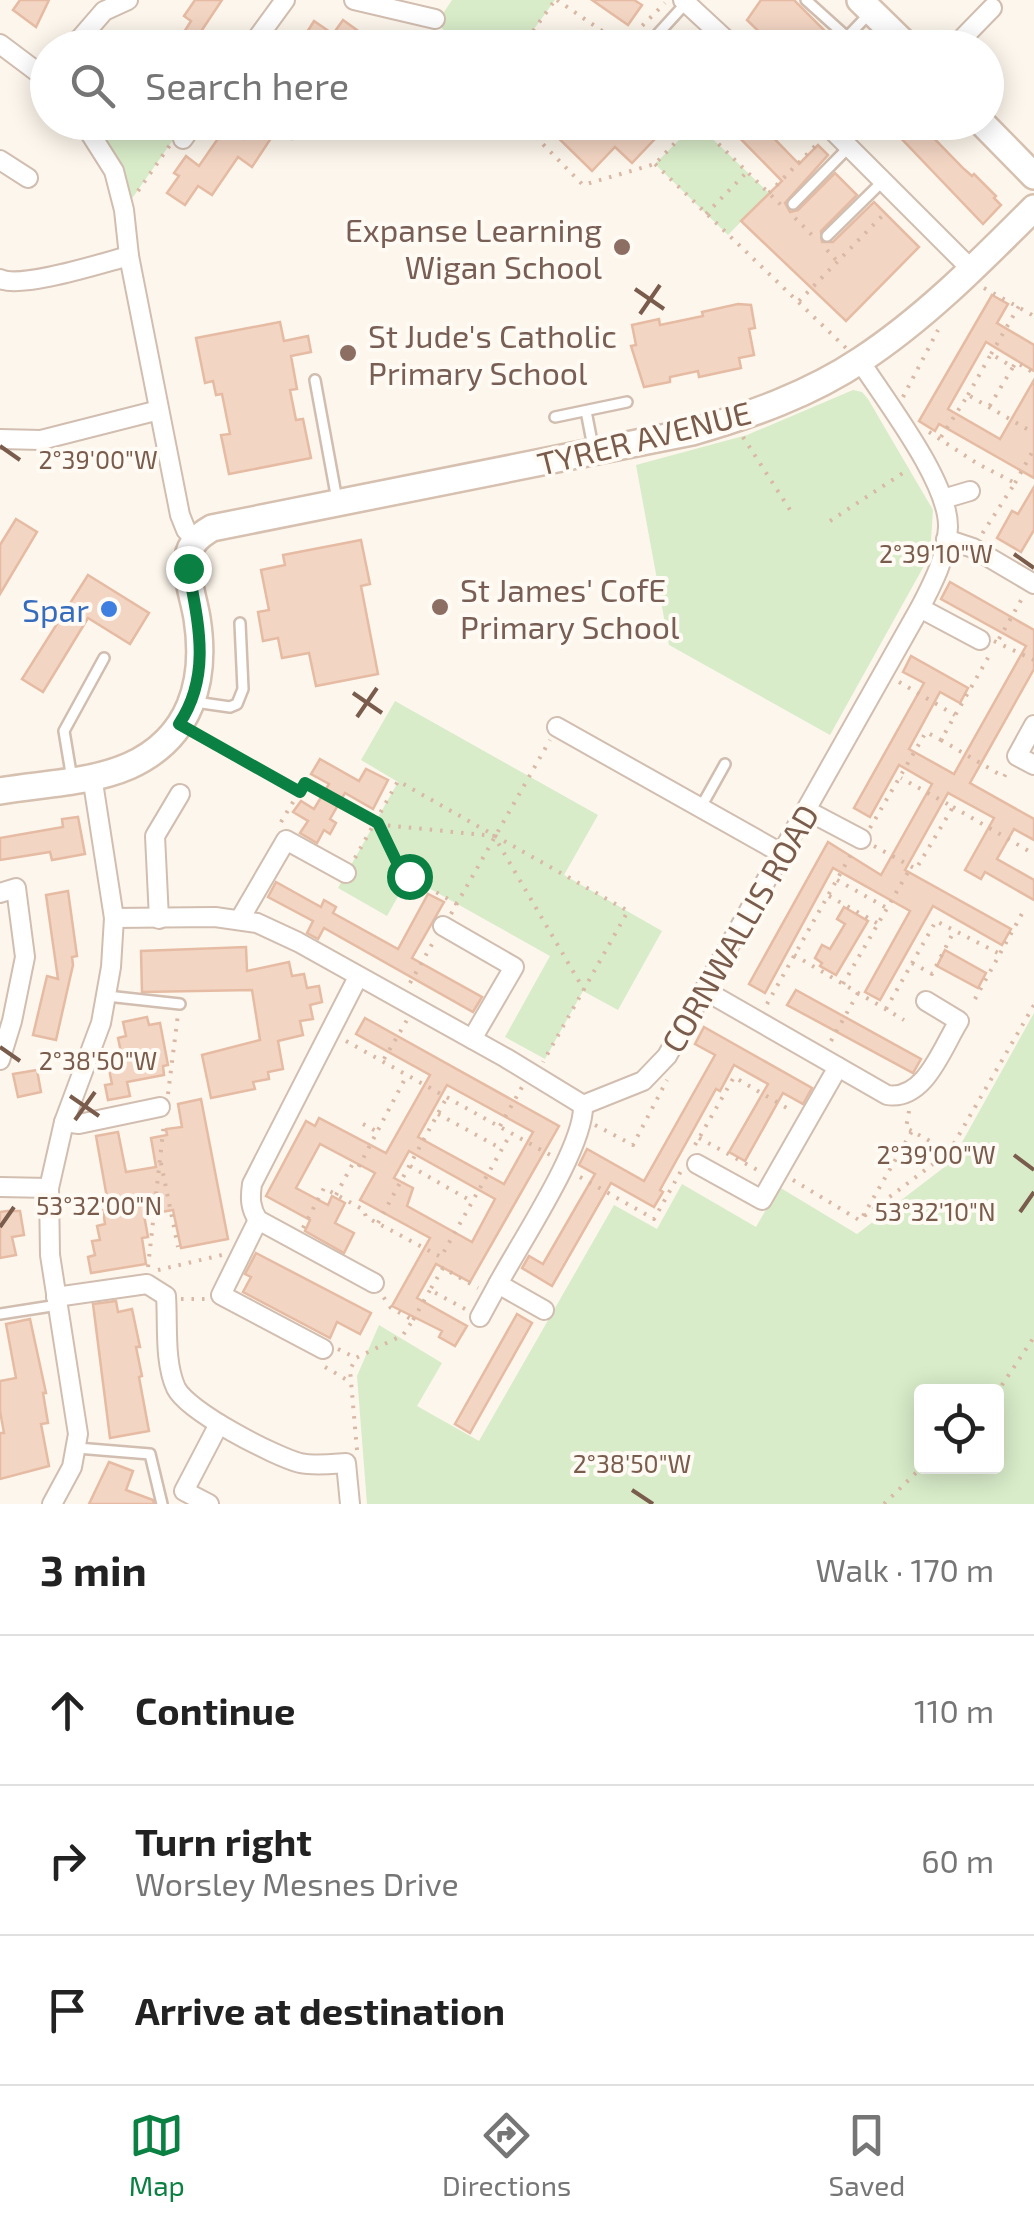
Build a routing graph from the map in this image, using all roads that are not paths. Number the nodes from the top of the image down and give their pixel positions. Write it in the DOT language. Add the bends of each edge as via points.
graph roads {
  1 [pos="128,0"];
  2 [pos="285,0"];
  3 [pos="354,0"];
  4 [pos="806,0"];
  5 [pos="679,1"];
  6 [pos="988,4"];
  7 [pos="102,6"];
  8 [pos="866,6"];
  9 [pos="435,19"];
  10 [pos="85,30"];
  11 [pos="263,30"];
  12 [pos="658,30"];
  13 [pos="714,30"];
  14 [pos="840,30"];
  15 [pos="852,30"];
  16 [pos="891,30"];
  17 [pos="967,30"];
  18 [pos="0,44"];
  19 [pos="30,66"];
  20 [pos="94,140"];
  21 [pos="843,140"];
  22 [pos="1001,140"];
  23 [pos="850,146"];
  24 [pos="2,166"];
  25 [pos="1032,170"];
  26 [pos="28,178"];
  27 [pos="884,180"];
  28 [pos="793,204"];
  29 [pos="1034,208"];
  30 [pos="827,236"];
  31 [pos="129,256"];
  32 [pos="971,269"];
  33 [pos="0,280"];
  34 [pos="860,361"];
  35 [pos="315,380"];
  36 [pos="627,402"];
  37 [pos="159,410"];
  38 [pos="586,411"];
  39 [pos="555,418"];
  40 [pos="0,439"];
  41 [pos="594,452"];
  42 [pos="970,492"];
  43 [pos="943,500"];
  44 [pos="338,503"];
  45 [pos="196,540"];
  46 [pos="946,540"];
  47 [pos="1033,582"];
  48 [pos="920,608"];
  49 [pos="240,624"];
  50 [pos="988,640"];
  51 [pos="104,658"];
  52 [pos="193,701"];
  53 [pos="1034,725"];
  54 [pos="557,727"];
  55 [pos="725,764"];
  56 [pos="1034,765"];
  57 [pos="82,777"];
  58 [pos="0,792"];
  59 [pos="180,794"];
  60 [pos="701,808"];
  61 [pos="806,810"];
  62 [pos="861,839"];
  63 [pos="781,853"];
  64 [pos="346,873"];
  65 [pos="0,893"];
  66 [pos="114,918"];
  67 [pos="158,919"];
  68 [pos="240,919"];
  69 [pos="443,926"];
  70 [pos="358,977"];
  71 [pos="704,990"];
  72 [pos="107,996"];
  73 [pos="926,1001"];
  74 [pos="180,1004"];
  75 [pos="472,1039"];
  76 [pos="0,1060"];
  77 [pos="830,1063"];
  78 [pos="160,1107"];
  79 [pos="584,1112"];
  80 [pos="64,1122"];
  81 [pos="698,1164"];
  82 [pos="0,1187"];
  83 [pos="49,1188"];
  84 [pos="258,1220"];
  85 [pos="374,1282"];
  86 [pos="495,1290"];
  87 [pos="57,1301"];
  88 [pos="544,1310"];
  89 [pos="0,1314"];
  90 [pos="480,1318"];
  91 [pos="323,1349"];
  92 [pos="219,1424"];
  93 [pos="77,1448"];
  94 [pos="52,1504"];
  95 [pos="162,1504"];
  96 [pos="209,1504"];
  97 [pos="350,1504"];
  1 -- 7 [label="street"];
  2 -- 11 [label="street"];
  3 -- 9 [label="street"];
  4 -- 14 [label="lane"];
  5 -- 12 [label="lane"];
  5 -- 13 [label="street"];
  6 -- 17 [label="street"];
  7 -- 10 [label="street"];
  8 -- 15 [label="lane"];
  8 -- 16 [label="street"];
  18 -- 19 [label="street"];
  20 -- 31 [label="street" via="114,171"];
  21 -- 23 [label="street"];
  22 -- 25 [label="street"];
  23 -- 27 [label="street"];
  23 -- 28 [label="lane"];
  24 -- 26 [label="street"];
  27 -- 30 [label="lane"];
  27 -- 32 [label="street"];
  29 -- 32 [label="street, TYRER AVENUE"];
  31 -- 33 [label="street" via="50,277"];
  31 -- 37 [label="street"];
  32 -- 34 [label="street, TYRER AVENUE"];
  34 -- 41 [label="street, TYRER AVENUE" via="732,420"];
  34 -- 43 [label="street, CORNWALLIS ROAD"];
  35 -- 44 [label="lane"];
  36 -- 38 [label="lane"];
  37 -- 40 [label="street" via="41,440"];
  37 -- 45 [label="street" via="180,515"];
  38 -- 39 [label="lane"];
  38 -- 41 [label="lane"];
  41 -- 44 [label="street, TYRER AVENUE"];
  42 -- 43 [label="street"];
  43 -- 46 [label="street, CORNWALLIS ROAD"];
  44 -- 45 [label="street, TYRER AVENUE" via="212,528"];
  45 -- 52 [label="street" via="188,556 201,662"];
  46 -- 47 [label="street"];
  46 -- 48 [label="street, CORNWALLIS ROAD"];
  48 -- 50 [label="street"];
  48 -- 61 [label="street, CORNWALLIS ROAD"];
  49 -- 52 [label="lane" via="243,690 236,704"];
  51 -- 57 [label="lane" via="64,732"];
  52 -- 57 [label="street" via="152,752 131,765"];
  53 -- 56 [label="street" via="1017,756"];
  54 -- 60 [label="street"];
  55 -- 60 [label="lane"];
  57 -- 58 [label="street"];
  57 -- 66 [label="street"];
  59 -- 67 [label="street" via="155,836"];
  60 -- 63 [label="street"];
  61 -- 62 [label="street"];
  61 -- 63 [label="street, CORNWALLIS ROAD"];
  63 -- 71 [label="street, CORNWALLIS ROAD"];
  64 -- 68 [label="street" via="286,840"];
  65 -- 76 [label="street" via="16,888 25,957"];
  66 -- 67 [label="street"];
  66 -- 72 [label="street"];
  67 -- 68 [label="street"];
  68 -- 70 [label="street" via="258,922"];
  69 -- 75 [label="street" via="514,967"];
  70 -- 75 [label="street"];
  70 -- 84 [label="street" via="252,1184"];
  71 -- 77 [label="street"];
  71 -- 79 [label="street, CORNWALLIS ROAD" via="668,1056 642,1081"];
  72 -- 74 [label="lane"];
  72 -- 80 [label="street"];
  73 -- 77 [label="street" via="959,1020 920,1086 908,1094 887,1094"];
  75 -- 79 [label="street"];
  77 -- 81 [label="street" via="762,1200"];
  78 -- 80 [label="street"];
  79 -- 86 [label="street" via="565,1162"];
  80 -- 83 [label="street"];
  82 -- 83 [label="street"];
  83 -- 87 [label="street"];
  84 -- 85 [label="street"];
  84 -- 91 [label="street" via="221,1295"];
  86 -- 88 [label="street"];
  86 -- 90 [label="street"];
  87 -- 89 [label="lane"];
  87 -- 92 [label="street" via="146,1284 166,1296 177,1390"];
  87 -- 93 [label="street"];
  92 -- 96 [label="street" via="184,1491"];
  92 -- 97 [label="street" via="296,1462 346,1463"];
  93 -- 94 [label="street"];
  93 -- 95 [label="lane" via="150,1454"];
}
